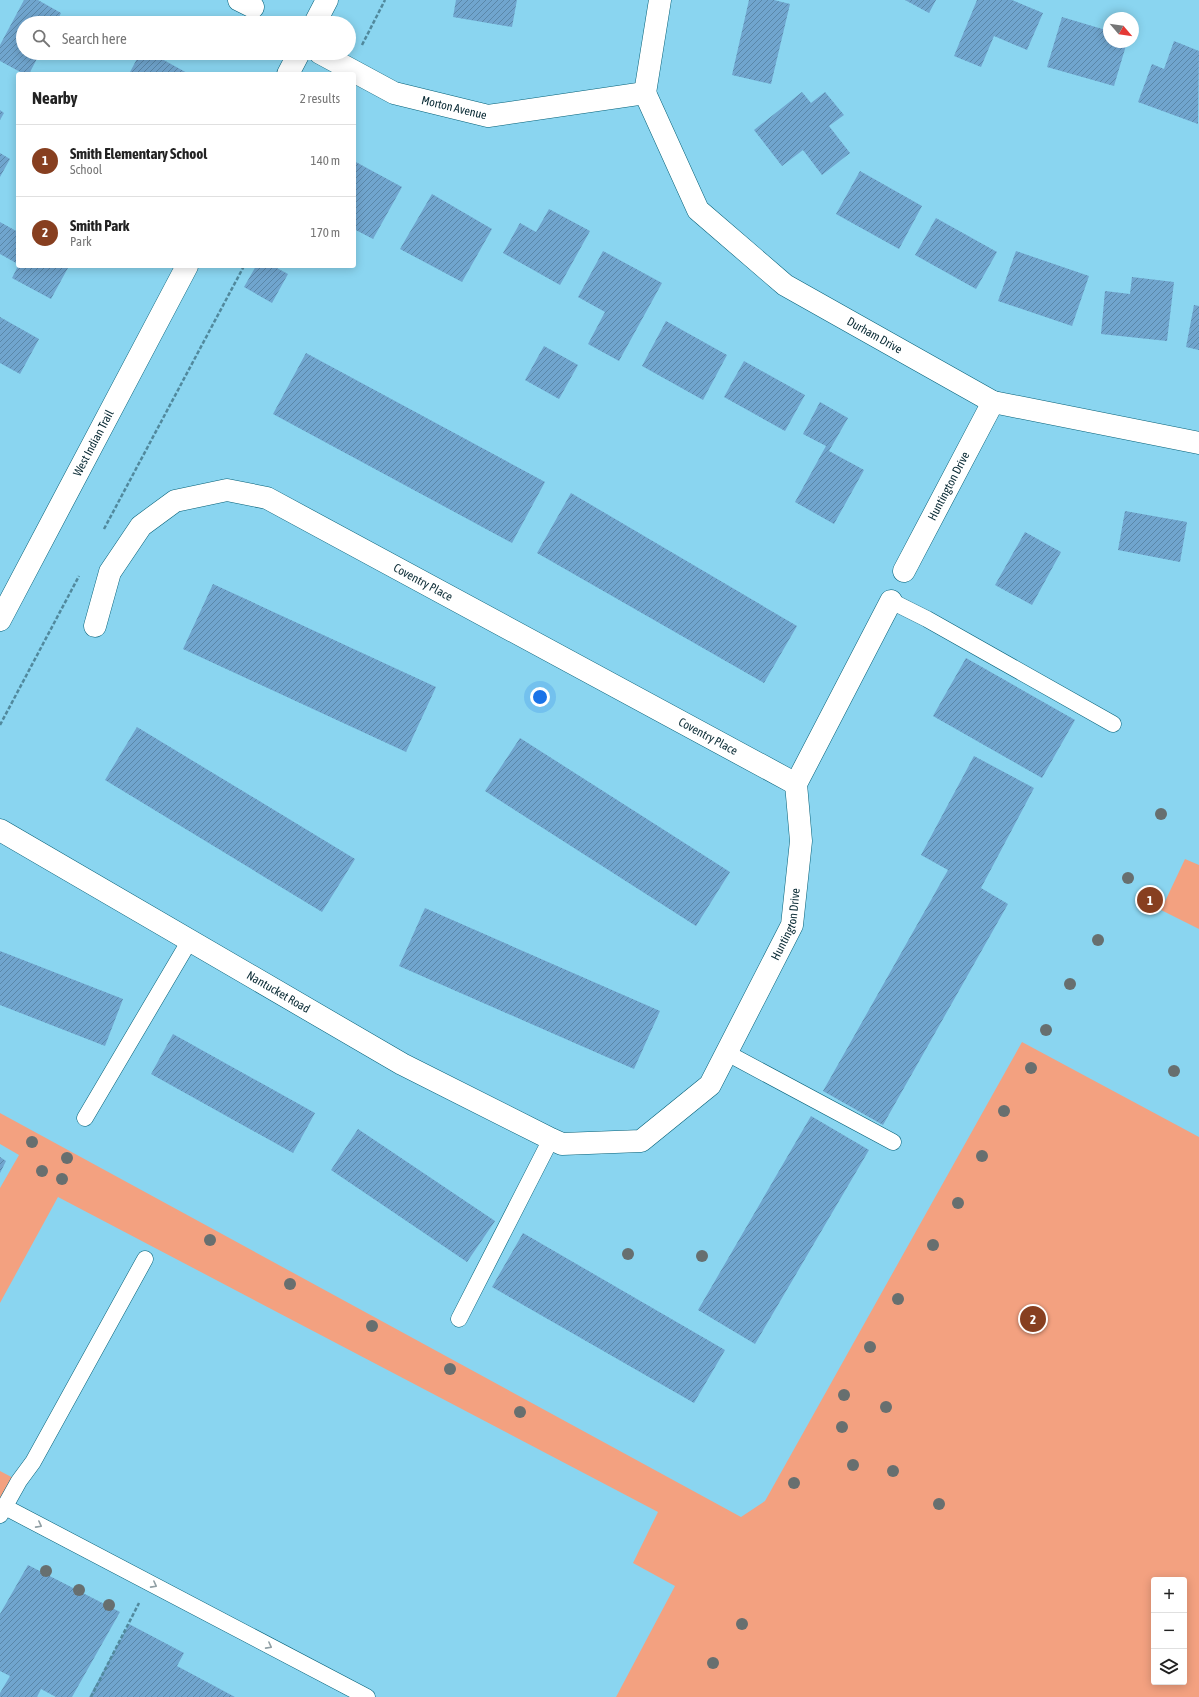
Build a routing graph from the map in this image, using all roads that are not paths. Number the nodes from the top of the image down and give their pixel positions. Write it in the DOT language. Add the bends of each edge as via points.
graph roads {
  1 [pos="327,0"];
  2 [pos="660,0"];
  3 [pos="319,16"];
  4 [pos="295,60"];
  5 [pos="333,60"];
  6 [pos="289,72"];
  7 [pos="355,72"];
  8 [pos="356,72"];
  9 [pos="645,93"];
  10 [pos="186,268"];
  11 [pos="993,402"];
  12 [pos="1199,443"];
  13 [pos="904,570"];
  14 [pos="891,601"];
  15 [pos="0,620"];
  16 [pos="95,626"];
  17 [pos="1113,724"];
  18 [pos="796,784"];
  19 [pos="0,830"];
  20 [pos="190,940"];
  21 [pos="727,1053"];
  22 [pos="85,1118"];
  23 [pos="556,1141"];
  24 [pos="893,1142"];
  25 [pos="145,1259"];
  26 [pos="459,1319"];
  27 [pos="2,1511"];
  28 [pos="367,1697"];
  1 -- 3 [label="street"];
  2 -- 9 [label="street"];
  4 -- 6 [label="street"];
  5 -- 7 [label="street, Morton Avenue"];
  8 -- 9 [label="street, Morton Avenue" via="394,93 488,116"];
  9 -- 11 [label="street, Durham Drive" via="698,210 785,285"];
  10 -- 15 [label="street, West Indian Trail"];
  11 -- 12 [label="street, Durham Drive"];
  11 -- 13 [label="street, Huntington Drive"];
  14 -- 17 [label="lane"];
  14 -- 18 [label="street"];
  16 -- 18 [label="street, Coventry Place" via="110,572 141,526 175,501 227,490 267,498"];
  18 -- 21 [label="street, Huntington Drive" via="801,841 792,925"];
  19 -- 20 [label="street, Nantucket Road"];
  20 -- 22 [label="lane"];
  20 -- 23 [label="street, Nantucket Road" via="402,1064"];
  21 -- 23 [label="street, Huntington Drive" via="710,1085 641,1142"];
  21 -- 24 [label="lane"];
  23 -- 26 [label="lane"];
  25 -- 27 [label="lane" via="34,1462 19,1481"];
  27 -- 28 [label="lane, one-way" via="150,1583"];
}
